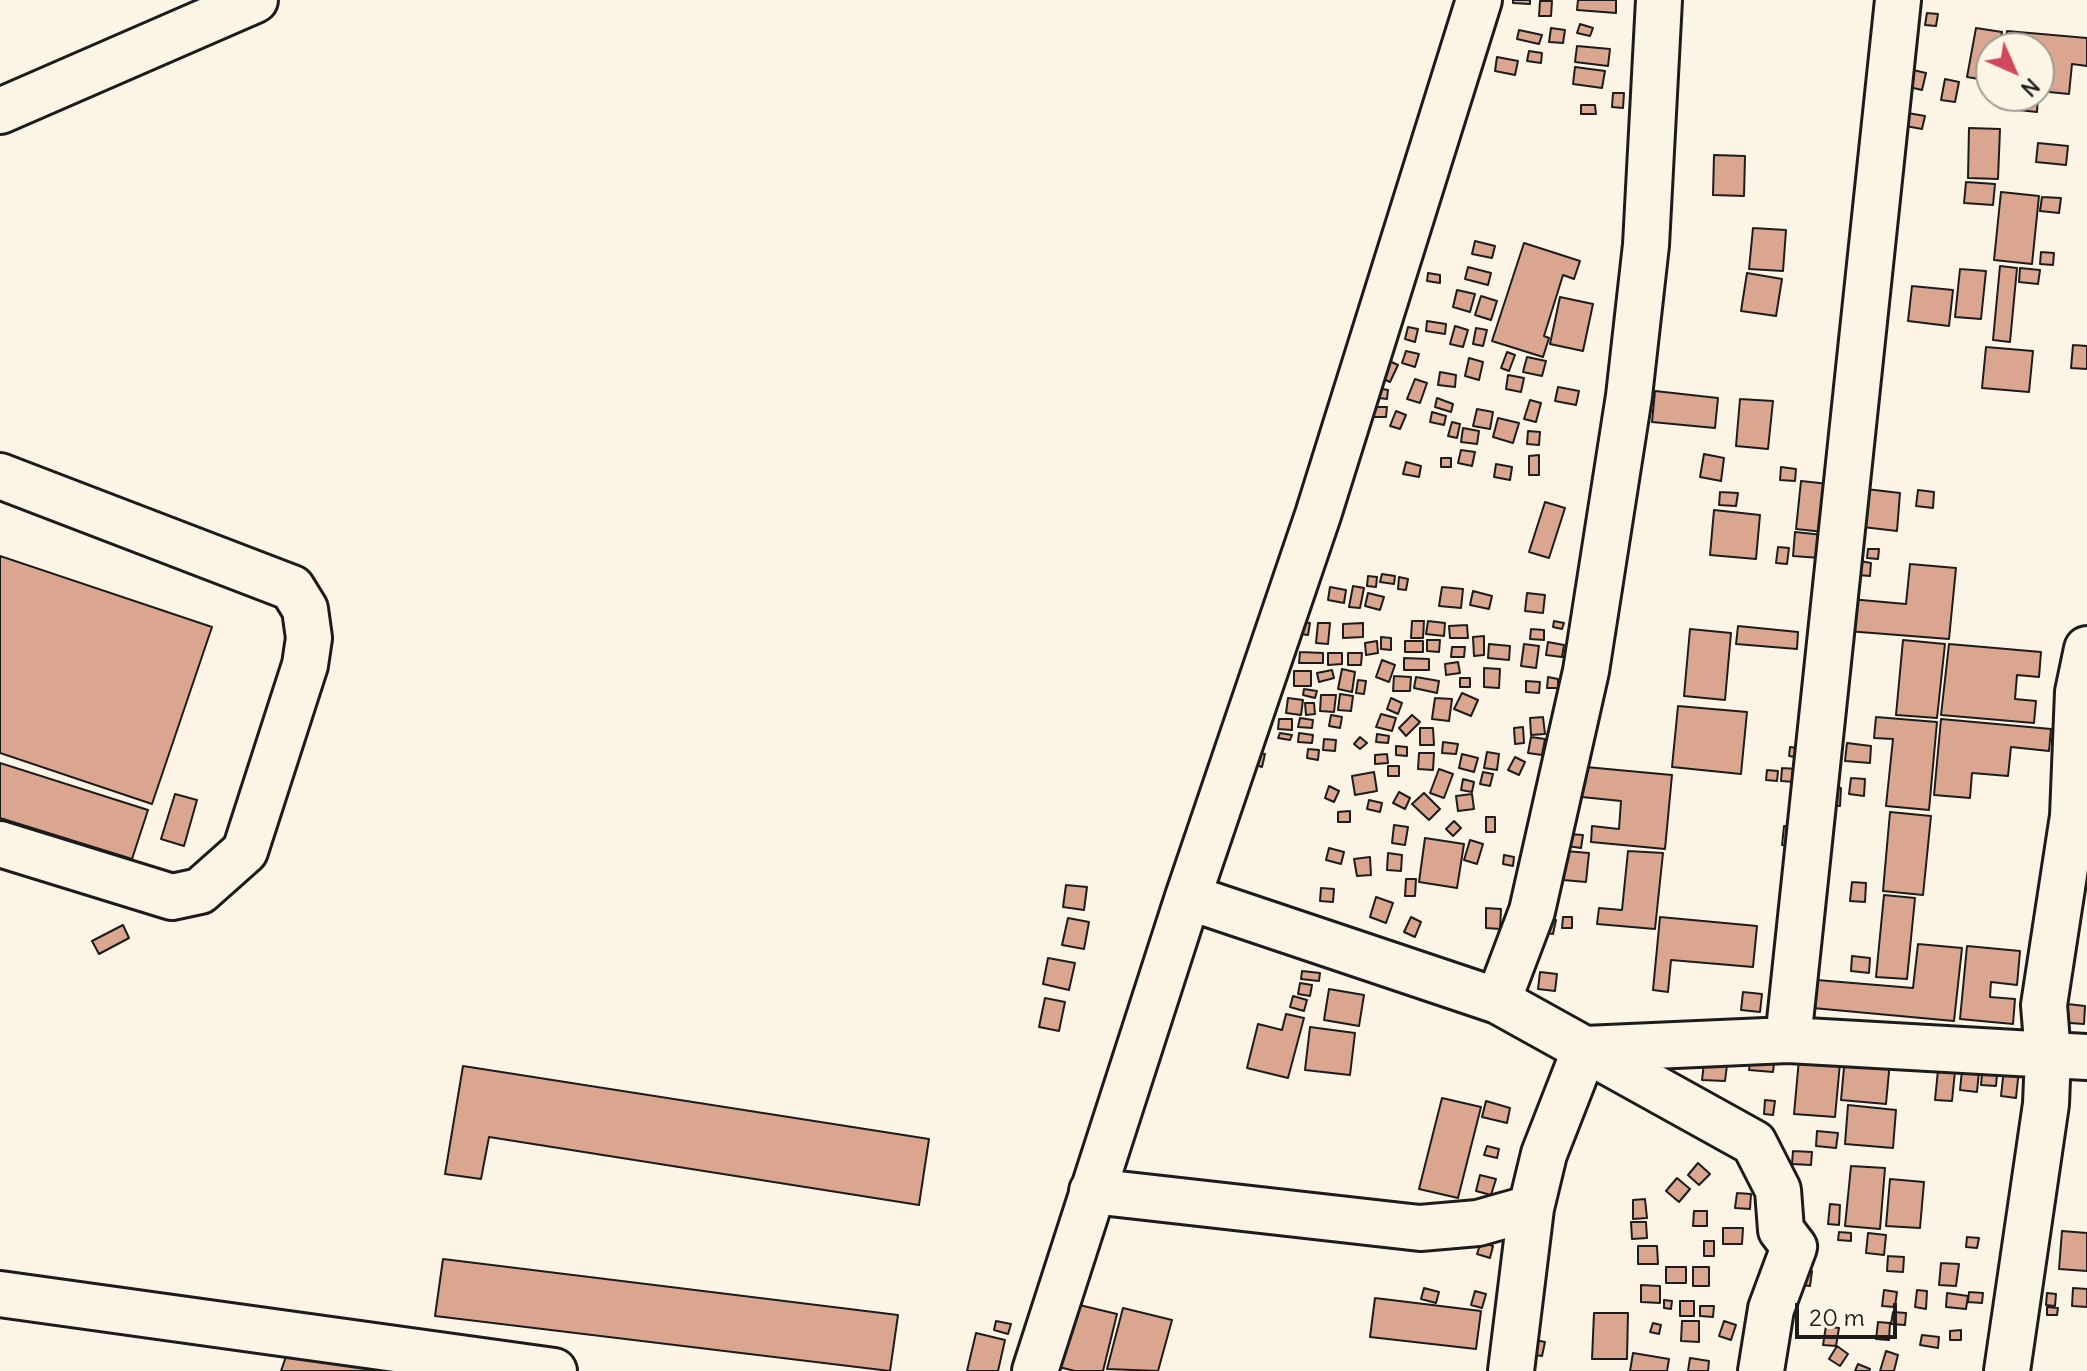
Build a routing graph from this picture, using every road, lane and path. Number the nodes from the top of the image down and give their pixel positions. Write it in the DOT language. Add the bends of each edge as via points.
graph roads {
  1 [pos="255,0"];
  2 [pos="1479,0"];
  3 [pos="1659,0"];
  4 [pos="1898,0"];
  5 [pos="0,111"];
  6 [pos="0,476"];
  7 [pos="2087,649"];
  8 [pos="0,844"];
  9 [pos="1188,897"];
  10 [pos="1498,1001"];
  11 [pos="1788,1040"];
  12 [pos="1585,1049"];
  13 [pos="2068,1056"];
  14 [pos="1092,1191"];
  15 [pos="1531,1208"];
  16 [pos="0,1294"];
  17 [pos="554,1371"];
  18 [pos="1035,1371"];
  19 [pos="1511,1371"];
  20 [pos="1761,1371"];
  21 [pos="2007,1371"];
  1 -- 5 [label="street"];
  2 -- 9 [label="street" via="1318,515"];
  3 -- 10 [label="street" via="1646,245 1629,396 1586,671 1532,911"];
  4 -- 11 [label="street"];
  6 -- 8 [label="street" via="292,588 305,609 309,638 245,851 200,891 172,897"];
  7 -- 13 [label="street" via="2078,692 2073,816 2044,1005"];
  9 -- 10 [label="street"];
  9 -- 14 [label="street"];
  10 -- 12 [label="street"];
  11 -- 12 [label="street"];
  11 -- 13 [label="street"];
  12 -- 15 [label="street" via="1544,1154"];
  12 -- 20 [label="street" via="1754,1143 1778,1190 1781,1230 1794,1247 1771,1309"];
  13 -- 21 [label="street" via="2046,1104"];
  14 -- 15 [label="street" via="1420,1228 1478,1223"];
  14 -- 18 [label="street"];
  15 -- 19 [label="street"];
  16 -- 17 [label="street"];
}
